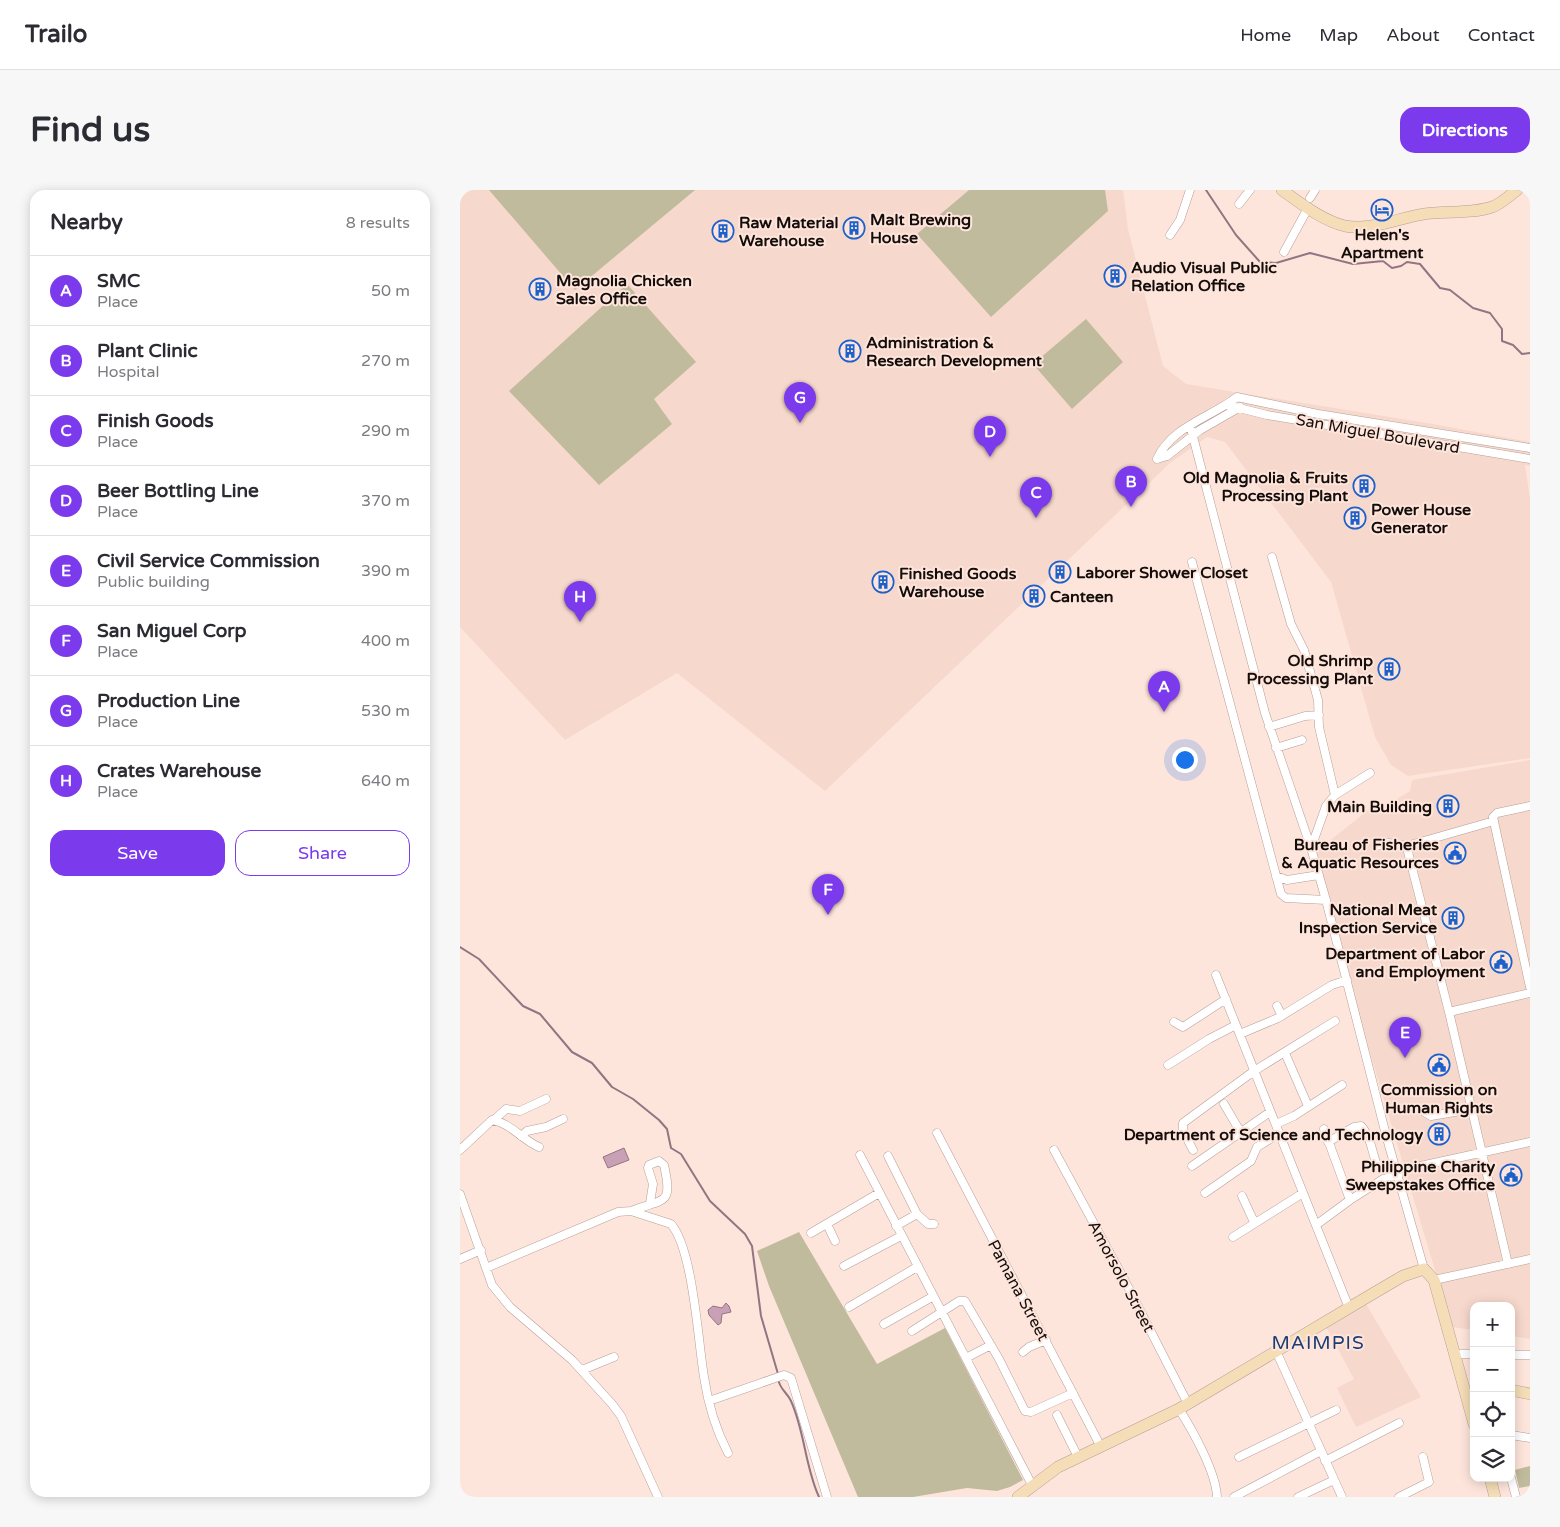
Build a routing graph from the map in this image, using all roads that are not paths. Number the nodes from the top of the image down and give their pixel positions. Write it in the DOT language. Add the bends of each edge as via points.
graph roads {
  1 [pos="1190,190"];
  2 [pos="1250,190"];
  3 [pos="1282,190"];
  4 [pos="1316,190"];
  5 [pos="1517,190"];
  6 [pos="1309,203"];
  7 [pos="1239,204"];
  8 [pos="1170,235"];
  9 [pos="1284,252"];
  10 [pos="1249,400"];
  11 [pos="1227,405"];
  12 [pos="1239,408"];
  13 [pos="1378,422"];
  14 [pos="1190,425"];
  15 [pos="1375,432"];
  16 [pos="1193,436"];
  17 [pos="1530,448"];
  18 [pos="1530,459"];
  19 [pos="1272,558"];
  20 [pos="1192,562"];
  21 [pos="1319,715"];
  22 [pos="1269,727"];
  23 [pos="1302,740"];
  24 [pos="1276,748"];
  25 [pos="1370,773"];
  26 [pos="1335,795"];
  27 [pos="1530,806"];
  28 [pos="1496,817"];
  29 [pos="1376,846"];
  30 [pos="1408,846"];
  31 [pos="1311,848"];
  32 [pos="1318,875"];
  33 [pos="1276,876"];
  34 [pos="1326,900"];
  35 [pos="1216,975"];
  36 [pos="1347,980"];
  37 [pos="1530,987"];
  38 [pos="1530,993"];
  39 [pos="1226,999"];
  40 [pos="1276,1006"];
  41 [pos="1449,1012"];
  42 [pos="1282,1016"];
  43 [pos="1335,1021"];
  44 [pos="1174,1022"];
  45 [pos="1236,1025"];
  46 [pos="1240,1034"];
  47 [pos="1285,1053"];
  48 [pos="1168,1065"];
  49 [pos="1254,1071"];
  50 [pos="1342,1085"];
  51 [pos="546,1099"];
  52 [pos="1224,1104"];
  53 [pos="1308,1106"];
  54 [pos="1472,1109"];
  55 [pos="1421,1110"];
  56 [pos="1270,1112"];
  57 [pos="563,1119"];
  58 [pos="494,1120"];
  59 [pos="1276,1124"];
  60 [pos="1324,1129"];
  61 [pos="936,1133"];
  62 [pos="1241,1133"];
  63 [pos="1280,1133"];
  64 [pos="521,1136"];
  65 [pos="1328,1142"];
  66 [pos="1530,1142"];
  67 [pos="539,1147"];
  68 [pos="460,1150"];
  69 [pos="1054,1150"];
  70 [pos="1193,1150"];
  71 [pos="1481,1153"];
  72 [pos="860,1155"];
  73 [pos="888,1156"];
  74 [pos="1192,1166"];
  75 [pos="1416,1167"];
  76 [pos="1397,1171"];
  77 [pos="1205,1193"];
  78 [pos="1302,1193"];
  79 [pos="460,1194"];
  80 [pos="879,1194"];
  81 [pos="1242,1196"];
  82 [pos="1350,1200"];
  83 [pos="650,1203"];
  84 [pos="631,1211"];
  85 [pos="917,1214"];
  86 [pos="1254,1222"];
  87 [pos="828,1224"];
  88 [pos="934,1224"];
  89 [pos="1316,1225"];
  90 [pos="896,1226"];
  91 [pos="811,1232"];
  92 [pos="901,1236"];
  93 [pos="1233,1237"];
  94 [pos="835,1241"];
  95 [pos="482,1250"];
  96 [pos="460,1259"];
  97 [pos="1530,1259"];
  98 [pos="1508,1264"];
  99 [pos="844,1266"];
  100 [pos="486,1268"];
  101 [pos="917,1268"];
  102 [pos="1424,1269"];
  103 [pos="1434,1280"];
  104 [pos="932,1297"];
  105 [pos="849,1306"];
  106 [pos="1349,1308"];
  107 [pos="940,1313"];
  108 [pos="884,1324"];
  109 [pos="912,1331"];
  110 [pos="1046,1340"];
  111 [pos="991,1345"];
  112 [pos="1023,1352"];
  113 [pos="1277,1353"];
  114 [pos="1454,1354"];
  115 [pos="1470,1354"];
  116 [pos="1515,1355"];
  117 [pos="1530,1355"];
  118 [pos="614,1356"];
  119 [pos="966,1358"];
  120 [pos="582,1370"];
  121 [pos="1461,1380"];
  122 [pos="1470,1382"];
  123 [pos="1515,1391"];
  124 [pos="1073,1393"];
  125 [pos="1530,1394"];
  126 [pos="709,1401"];
  127 [pos="1184,1406"];
  128 [pos="1336,1410"];
  129 [pos="1470,1410"];
  130 [pos="1056,1415"];
  131 [pos="1399,1422"];
  132 [pos="1308,1423"];
  133 [pos="1515,1436"];
  134 [pos="1530,1438"];
  135 [pos="1101,1447"];
  136 [pos="1321,1451"];
  137 [pos="728,1453"];
  138 [pos="1078,1457"];
  139 [pos="1240,1457"];
  140 [pos="1423,1457"];
  141 [pos="1325,1461"];
  142 [pos="1334,1480"];
  143 [pos="1491,1482"];
  144 [pos="1512,1482"];
  145 [pos="1032,1486"];
  146 [pos="658,1497"];
  147 [pos="827,1497"];
  148 [pos="1018,1497"];
  149 [pos="1217,1497"];
  150 [pos="1234,1497"];
  151 [pos="1298,1497"];
  152 [pos="1342,1497"];
  153 [pos="1399,1497"];
  154 [pos="1495,1497"];
  155 [pos="1516,1497"];
  1 -- 8 [label="street" via="1180,220"];
  2 -- 7 [label="street"];
  3 -- 6 [label="street"];
  4 -- 6 [label="street"];
  5 -- 6 [label="street" via="1499,204 1487,208 1423,214 1363,226 1345,226"];
  6 -- 9 [label="street"];
  10 -- 11 [label="street, San Miguel Boulevard" via="1237,397"];
  10 -- 12 [label="street"];
  10 -- 13 [label="street, San Miguel Boulevard"];
  11 -- 12 [label="street, San Miguel Boulevard"];
  11 -- 14 [label="street"];
  12 -- 15 [label="street, San Miguel Boulevard"];
  12 -- 16 [label="street"];
  13 -- 15 [label="street"];
  13 -- 17 [label="street, San Miguel Boulevard"];
  14 -- 16 [label="street"];
  14 -- 16 [label="street" via="1163,446 1157,459 1167,456"];
  15 -- 18 [label="street, San Miguel Boulevard"];
  16 -- 22 [label="street"];
  19 -- 21 [label="street" via="1291,624 1304,650"];
  20 -- 33 [label="street"];
  21 -- 22 [label="street"];
  21 -- 26 [label="street"];
  22 -- 24 [label="street"];
  23 -- 24 [label="street"];
  24 -- 31 [label="street"];
  25 -- 26 [label="street"];
  26 -- 31 [label="street" via="1326,806"];
  27 -- 28 [label="street"];
  28 -- 30 [label="street"];
  28 -- 37 [label="street"];
  29 -- 30 [label="street" via="1388,843"];
  30 -- 41 [label="street"];
  31 -- 32 [label="street"];
  32 -- 33 [label="street" via="1287,880"];
  32 -- 34 [label="street"];
  33 -- 34 [label="street" via="1281,894 1286,898"];
  34 -- 36 [label="street"];
  35 -- 39 [label="street"];
  36 -- 42 [label="street" via="1332,985"];
  36 -- 76 [label="street"];
  38 -- 41 [label="street"];
  39 -- 44 [label="street" via="1182,1027"];
  39 -- 45 [label="street"];
  40 -- 42 [label="street"];
  41 -- 54 [label="street"];
  42 -- 46 [label="street"];
  43 -- 47 [label="street"];
  45 -- 46 [label="street"];
  45 -- 48 [label="street"];
  46 -- 49 [label="street"];
  47 -- 49 [label="street"];
  47 -- 53 [label="street"];
  49 -- 56 [label="street"];
  49 -- 70 [label="street" via="1183,1124 1183,1131"];
  50 -- 53 [label="street"];
  51 -- 58 [label="street" via="520,1111 506,1109"];
  52 -- 62 [label="street"];
  53 -- 59 [label="street"];
  54 -- 55 [label="street" via="1431,1116"];
  54 -- 71 [label="street"];
  56 -- 59 [label="street"];
  56 -- 62 [label="street"];
  57 -- 64 [label="street"];
  58 -- 64 [label="street" via="508,1125"];
  58 -- 68 [label="street"];
  59 -- 63 [label="street"];
  60 -- 65 [label="street"];
  61 -- 110 [label="street, Pamana Street"];
  62 -- 74 [label="street"];
  63 -- 77 [label="street" via="1257,1147 1252,1161"];
  63 -- 78 [label="street"];
  64 -- 67 [label="street"];
  65 -- 76 [label="street" via="1361,1126 1368,1133 1377,1166"];
  65 -- 82 [label="street"];
  66 -- 71 [label="street"];
  69 -- 127 [label="street, Amorsolo Street" via="1125,1281"];
  71 -- 75 [label="street"];
  71 -- 98 [label="street"];
  72 -- 80 [label="street"];
  73 -- 85 [label="street"];
  76 -- 82 [label="street"];
  76 -- 102 [label="street"];
  78 -- 86 [label="street"];
  78 -- 89 [label="street"];
  79 -- 95 [label="street"];
  80 -- 87 [label="street"];
  80 -- 90 [label="street"];
  81 -- 86 [label="street"];
  82 -- 89 [label="street"];
  83 -- 83 [label="street" via="660,1203 668,1194 664,1165 659,1161 648,1168 653,1184"];
  83 -- 84 [label="street"];
  84 -- 100 [label="street" via="608,1214"];
  84 -- 126 [label="street" via="671,1224 675,1229 694,1302"];
  85 -- 88 [label="street" via="928,1224"];
  85 -- 90 [label="street"];
  86 -- 93 [label="street"];
  87 -- 91 [label="street"];
  87 -- 94 [label="street"];
  89 -- 106 [label="street"];
  90 -- 92 [label="street"];
  92 -- 99 [label="street"];
  92 -- 101 [label="street"];
  95 -- 96 [label="street"];
  95 -- 100 [label="street"];
  97 -- 98 [label="street"];
  98 -- 103 [label="street"];
  100 -- 120 [label="street" via="502,1299"];
  101 -- 104 [label="street"];
  101 -- 105 [label="street"];
  102 -- 103 [label="street"];
  102 -- 106 [label="street" via="1403,1276"];
  103 -- 114 [label="street"];
  104 -- 107 [label="street"];
  104 -- 108 [label="street"];
  106 -- 113 [label="street"];
  107 -- 109 [label="street"];
  107 -- 111 [label="street" via="959,1301 965,1301"];
  107 -- 119 [label="street"];
  110 -- 112 [label="street"];
  110 -- 124 [label="street, Pamana Street"];
  111 -- 119 [label="street"];
  111 -- 124 [label="street" via="1024,1411 1031,1412"];
  113 -- 127 [label="street"];
  113 -- 132 [label="street"];
  114 -- 115 [label="street"];
  114 -- 121 [label="street"];
  116 -- 117 [label="street"];
  118 -- 120 [label="street"];
  119 -- 145 [label="street"];
  120 -- 146 [label="street" via="621,1416"];
  121 -- 122 [label="street"];
  121 -- 129 [label="street"];
  123 -- 125 [label="street"];
  124 -- 135 [label="street, Pamana Street"];
  126 -- 137 [label="street" via="715,1426"];
  126 -- 147 [label="street" via="780,1377 791,1378"];
  127 -- 135 [label="street"];
  127 -- 149 [label="street, Amorsolo Street" via="1212,1475"];
  128 -- 132 [label="street"];
  130 -- 138 [label="street"];
  131 -- 141 [label="street"];
  132 -- 136 [label="street"];
  132 -- 139 [label="street"];
  133 -- 134 [label="street"];
  135 -- 138 [label="street"];
  136 -- 141 [label="street"];
  136 -- 150 [label="street"];
  138 -- 145 [label="street"];
  140 -- 153 [label="street" via="1429,1482"];
  141 -- 142 [label="street"];
  142 -- 151 [label="street"];
  142 -- 152 [label="street"];
  143 -- 154 [label="street"];
  144 -- 155 [label="street"];
  145 -- 148 [label="street"];
}
